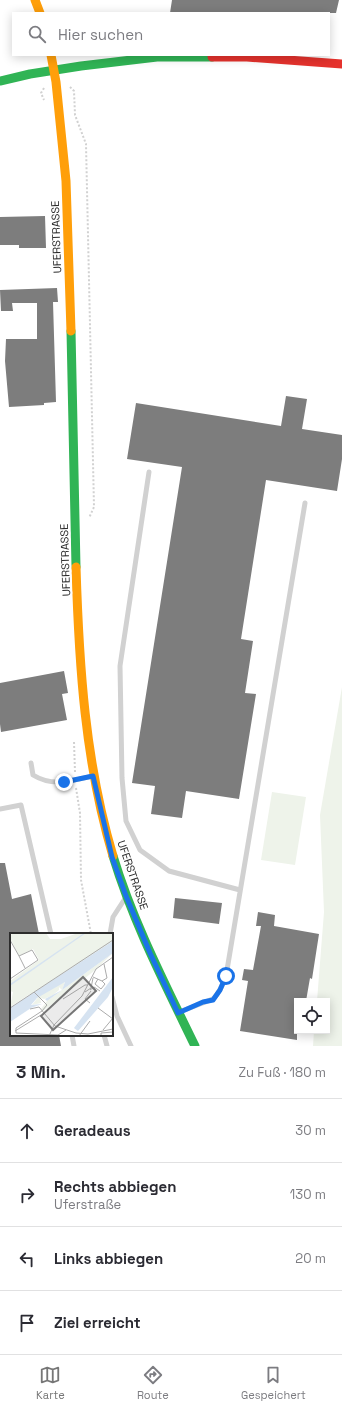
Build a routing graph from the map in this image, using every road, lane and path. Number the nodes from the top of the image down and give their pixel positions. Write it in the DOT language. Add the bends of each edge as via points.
graph roads {
  1 [pos="35,0"];
  2 [pos="40,12"];
  3 [pos="52,56"];
  4 [pos="342,64"];
  5 [pos="55,70"];
  6 [pos="0,81"];
  7 [pos="75,115"];
  8 [pos="149,472"];
  9 [pos="305,503"];
  10 [pos="94,507"];
  11 [pos="31,763"];
  12 [pos="93,776"];
  13 [pos="0,809"];
  14 [pos="240,890"];
  15 [pos="126,896"];
  16 [pos="51,933"];
  17 [pos="110,933"];
  18 [pos="113,1001"];
  19 [pos="178,1013"];
  20 [pos="72,1036"];
  21 [pos="104,1036"];
  22 [pos="74,1046"];
  23 [pos="107,1046"];
  24 [pos="131,1046"];
  25 [pos="195,1046"];
  1 -- 2 [label="main road"];
  3 -- 5 [label="main road, UFERSTRASSE"];
  4 -- 5 [label="main road" via="247,57 157,57"];
  5 -- 6 [label="main road"];
  5 -- 12 [label="main road, UFERSTRASSE" via="65,166 70,274 76,569 81,674"];
  7 -- 10 [label="path" via="86,144"];
  8 -- 14 [label="lane" via="120,666 122,778 126,821 140,850 170,871"];
  9 -- 14 [label="lane"];
  11 -- 12 [label="lane" via="33,775 50,782"];
  12 -- 15 [label="main road, UFERSTRASSE" via="112,857"];
  13 -- 16 [label="lane" via="21,805"];
  14 -- 19 [label="lane" via="226,976 220,990 213,1000"];
  15 -- 17 [label="lane" via="113,917"];
  15 -- 19 [label="main road, UFERSTRASSE"];
  18 -- 24 [label="lane"];
  19 -- 25 [label="main road, UFERSTRASSE"];
  20 -- 22 [label="lane"];
  21 -- 23 [label="lane"];
}
